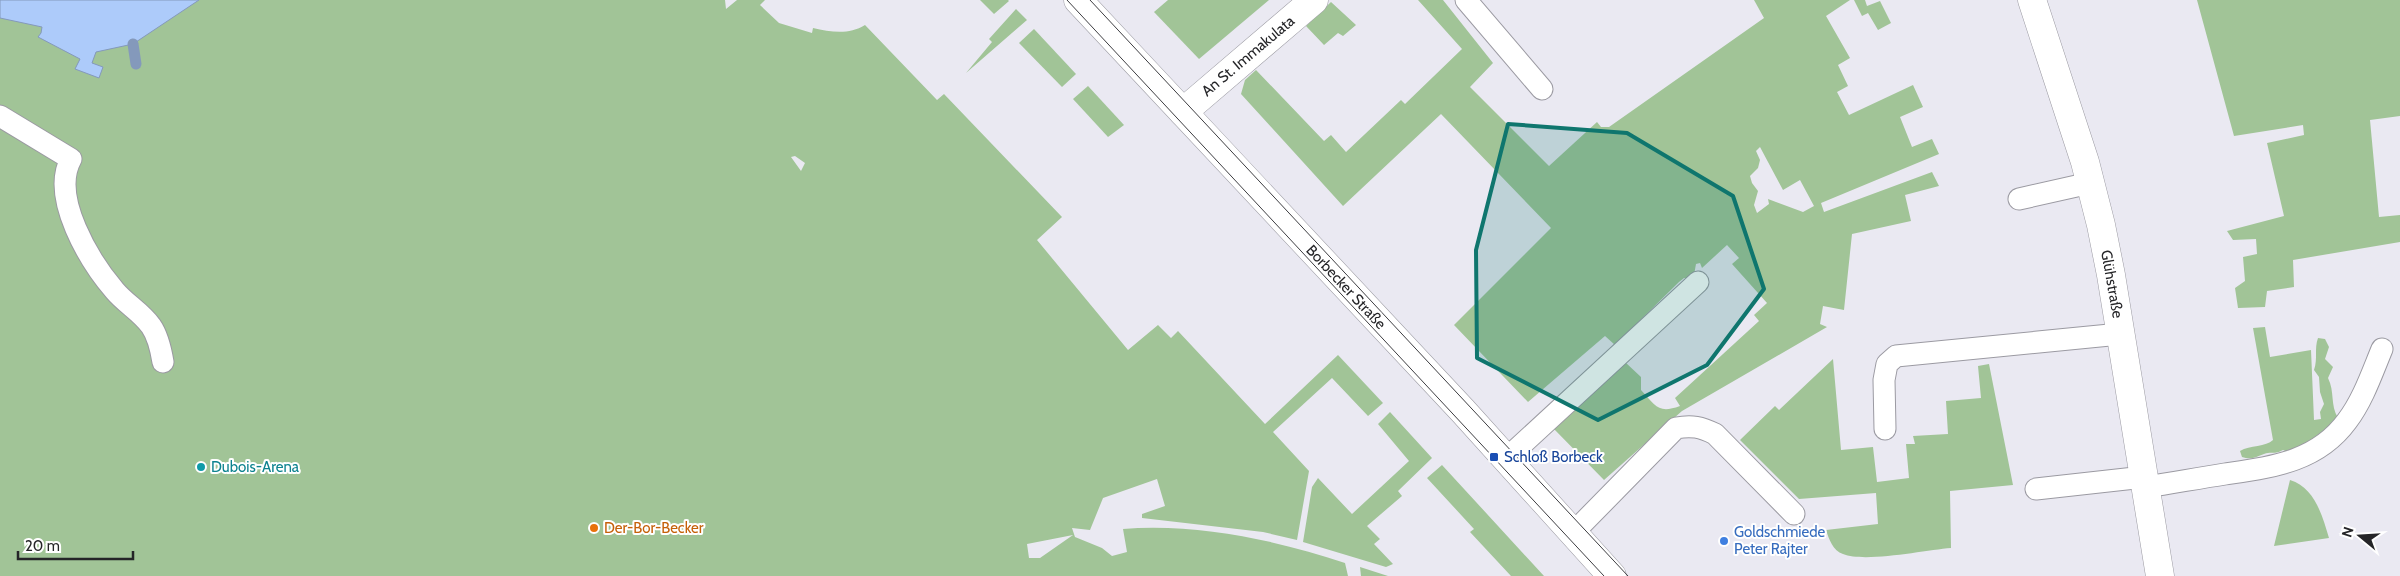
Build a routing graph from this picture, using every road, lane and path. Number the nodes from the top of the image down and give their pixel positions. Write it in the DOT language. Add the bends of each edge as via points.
graph roads {
  1 [pos="1078,0"];
  2 [pos="1314,0"];
  3 [pos="1466,0"];
  4 [pos="2032,0"];
  5 [pos="1542,89"];
  6 [pos="1183,112"];
  7 [pos="0,116"];
  8 [pos="2090,183"];
  9 [pos="2019,199"];
  10 [pos="1698,282"];
  11 [pos="2120,334"];
  12 [pos="2382,349"];
  13 [pos="163,362"];
  14 [pos="1885,429"];
  15 [pos="1506,459"];
  16 [pos="2145,482"];
  17 [pos="2036,489"];
  18 [pos="1794,514"];
  19 [pos="1572,532"];
  20 [pos="1612,576"];
  21 [pos="2160,576"];
  1 -- 6 [label="street, Borbecker Straße"];
  2 -- 6 [label="street, An St. Immakulata"];
  3 -- 5 [label="lane"];
  4 -- 8 [label="street, Glühstraße"];
  6 -- 15 [label="street, Borbecker Straße"];
  7 -- 13 [label="lane" via="71,159 66,168 66,196 80,238 116,293 151,326"];
  8 -- 9 [label="lane"];
  8 -- 11 [label="street, Glühstraße" via="2111,275"];
  10 -- 15 [label="lane"];
  11 -- 14 [label="lane" via="1896,356 1887,364 1884,380"];
  11 -- 16 [label="street, Glühstraße"];
  12 -- 16 [label="lane" via="2348,420 2316,451 2293,462 2271,467"];
  15 -- 19 [label="street, Borbecker Straße"];
  16 -- 17 [label="lane"];
  16 -- 21 [label="street, Glühstraße"];
  18 -- 19 [label="lane" via="1715,434 1700,426 1688,426 1676,428"];
  19 -- 20 [label="street, Borbecker Straße"];
}
